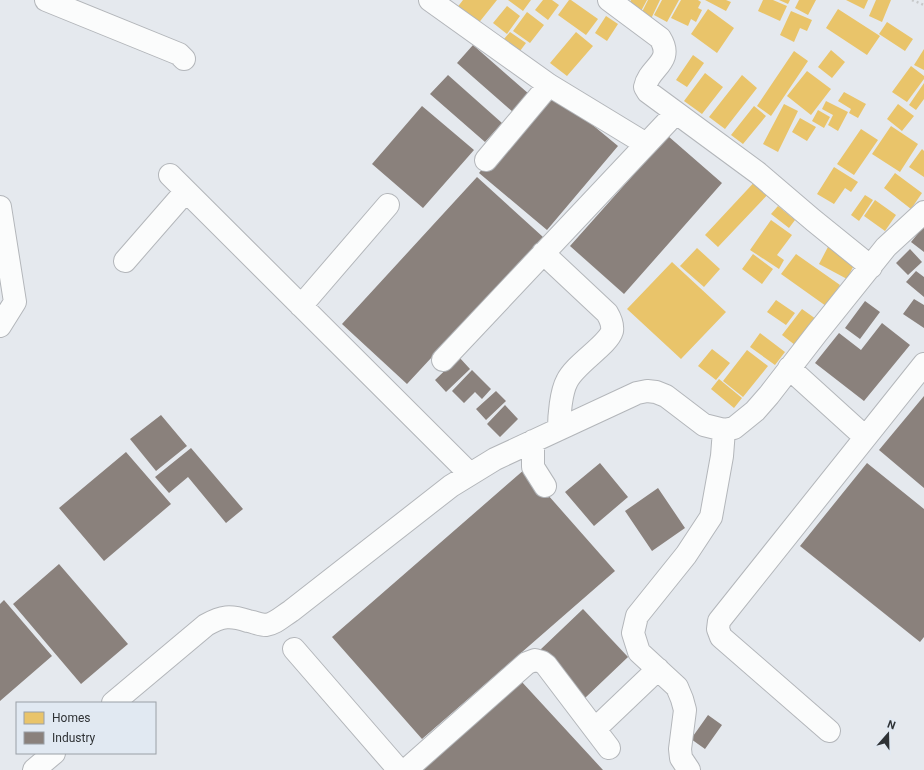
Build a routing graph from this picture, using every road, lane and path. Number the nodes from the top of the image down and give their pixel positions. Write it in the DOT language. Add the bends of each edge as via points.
graph roads {
  1 [pos="46,0"];
  2 [pos="430,0"];
  3 [pos="609,0"];
  4 [pos="912,0"];
  5 [pos="924,5"];
  6 [pos="184,59"];
  7 [pos="549,86"];
  8 [pos="671,118"];
  9 [pos="646,144"];
  10 [pos="486,160"];
  11 [pos="170,176"];
  12 [pos="186,191"];
  13 [pos="388,205"];
  14 [pos="0,207"];
  15 [pos="924,212"];
  16 [pos="544,253"];
  17 [pos="125,261"];
  18 [pos="871,266"];
  19 [pos="301,306"];
  20 [pos="0,326"];
  21 [pos="443,360"];
  22 [pos="924,364"];
  23 [pos="789,368"];
  24 [pos="558,429"];
  25 [pos="724,430"];
  26 [pos="865,436"];
  27 [pos="533,441"];
  28 [pos="470,474"];
  29 [pos="545,486"];
  30 [pos="294,650"];
  31 [pos="658,670"];
  32 [pos="114,702"];
  33 [pos="595,729"];
  34 [pos="829,731"];
  35 [pos="609,748"];
  36 [pos="53,754"];
  37 [pos="34,770"];
  38 [pos="399,770"];
  39 [pos="406,770"];
  40 [pos="689,770"];
  1 -- 6 [label="street" via="179,54"];
  2 -- 7 [label="street"];
  3 -- 18 [label="street" via="663,42 666,50 664,58 646,81 645,87 648,92 758,173"];
  4 -- 5 [label="path"];
  7 -- 9 [label="street"];
  7 -- 10 [label="street"];
  8 -- 9 [label="street"];
  9 -- 16 [label="street"];
  11 -- 12 [label="street"];
  12 -- 17 [label="street"];
  12 -- 19 [label="street"];
  13 -- 19 [label="street"];
  14 -- 20 [label="street" via="16,302"];
  15 -- 18 [label="street" via="886,247"];
  16 -- 21 [label="street"];
  16 -- 24 [label="street" via="607,313 612,329 609,336 578,366 567,381 559,412"];
  18 -- 23 [label="street"];
  19 -- 28 [label="street"];
  22 -- 26 [label="street"];
  23 -- 25 [label="street" via="755,411 734,428"];
  23 -- 26 [label="street"];
  24 -- 25 [label="street" via="646,391 666,396 704,425"];
  24 -- 27 [label="street"];
  25 -- 31 [label="street" via="722,456 710,517 686,555 637,616 633,633 639,652"];
  26 -- 34 [label="street" via="719,620 718,629 722,637"];
  27 -- 28 [label="street"];
  27 -- 29 [label="street" via="533,467"];
  28 -- 32 [label="street" via="276,621 267,625 238,618 218,618 206,625"];
  30 -- 38 [label="street"];
  31 -- 33 [label="street"];
  31 -- 40 [label="street" via="677,687 682,699 685,710 680,749 681,758"];
  33 -- 35 [label="street"];
  33 -- 39 [label="street" via="546,665 535,660 527,663"];
  36 -- 37 [label="street"];
}
